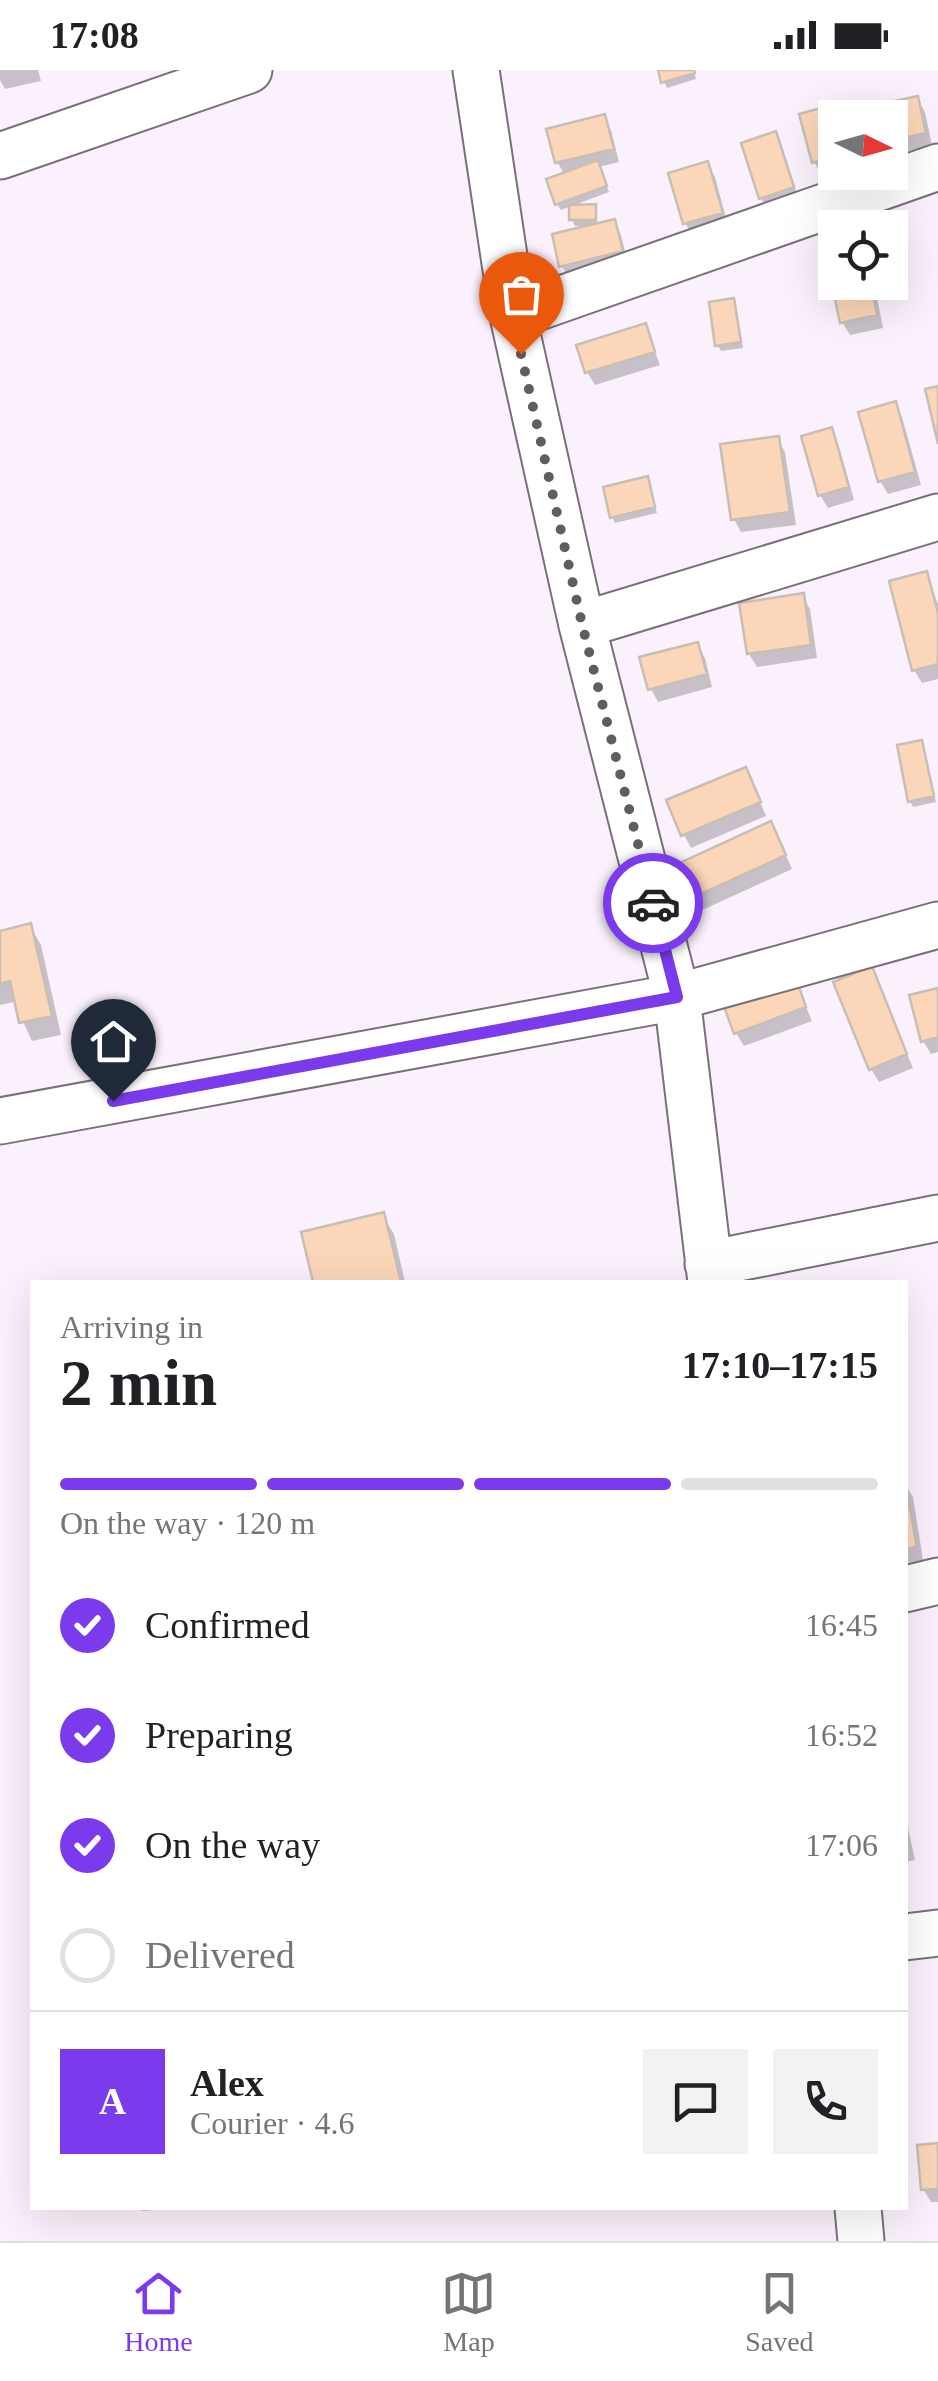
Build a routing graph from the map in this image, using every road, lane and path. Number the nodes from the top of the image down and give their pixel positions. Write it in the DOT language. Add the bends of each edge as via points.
graph roads {
  1 [pos="249,70"];
  2 [pos="476,70"];
  3 [pos="0,156"];
  4 [pos="938,166"];
  5 [pos="512,316"];
  6 [pos="938,516"];
  7 [pos="582,624"];
  8 [pos="938,924"];
  9 [pos="677,997"];
  10 [pos="0,1122"];
  11 [pos="938,1218"];
  12 [pos="709,1273"];
  13 [pos="938,1581"];
  14 [pos="908,1588"];
  15 [pos="938,1933"];
  16 [pos="908,1937"];
  17 [pos="858,2210"];
  18 [pos="860,2241"];
  1 -- 3 [label="street"];
  2 -- 5 [label="street"];
  4 -- 5 [label="street"];
  5 -- 7 [label="street"];
  6 -- 7 [label="street"];
  7 -- 9 [label="street"];
  8 -- 9 [label="street"];
  9 -- 10 [label="street"];
  9 -- 12 [label="street"];
  11 -- 12 [label="street"];
  13 -- 14 [label="street"];
  15 -- 16 [label="street"];
  17 -- 18 [label="street"];
}
